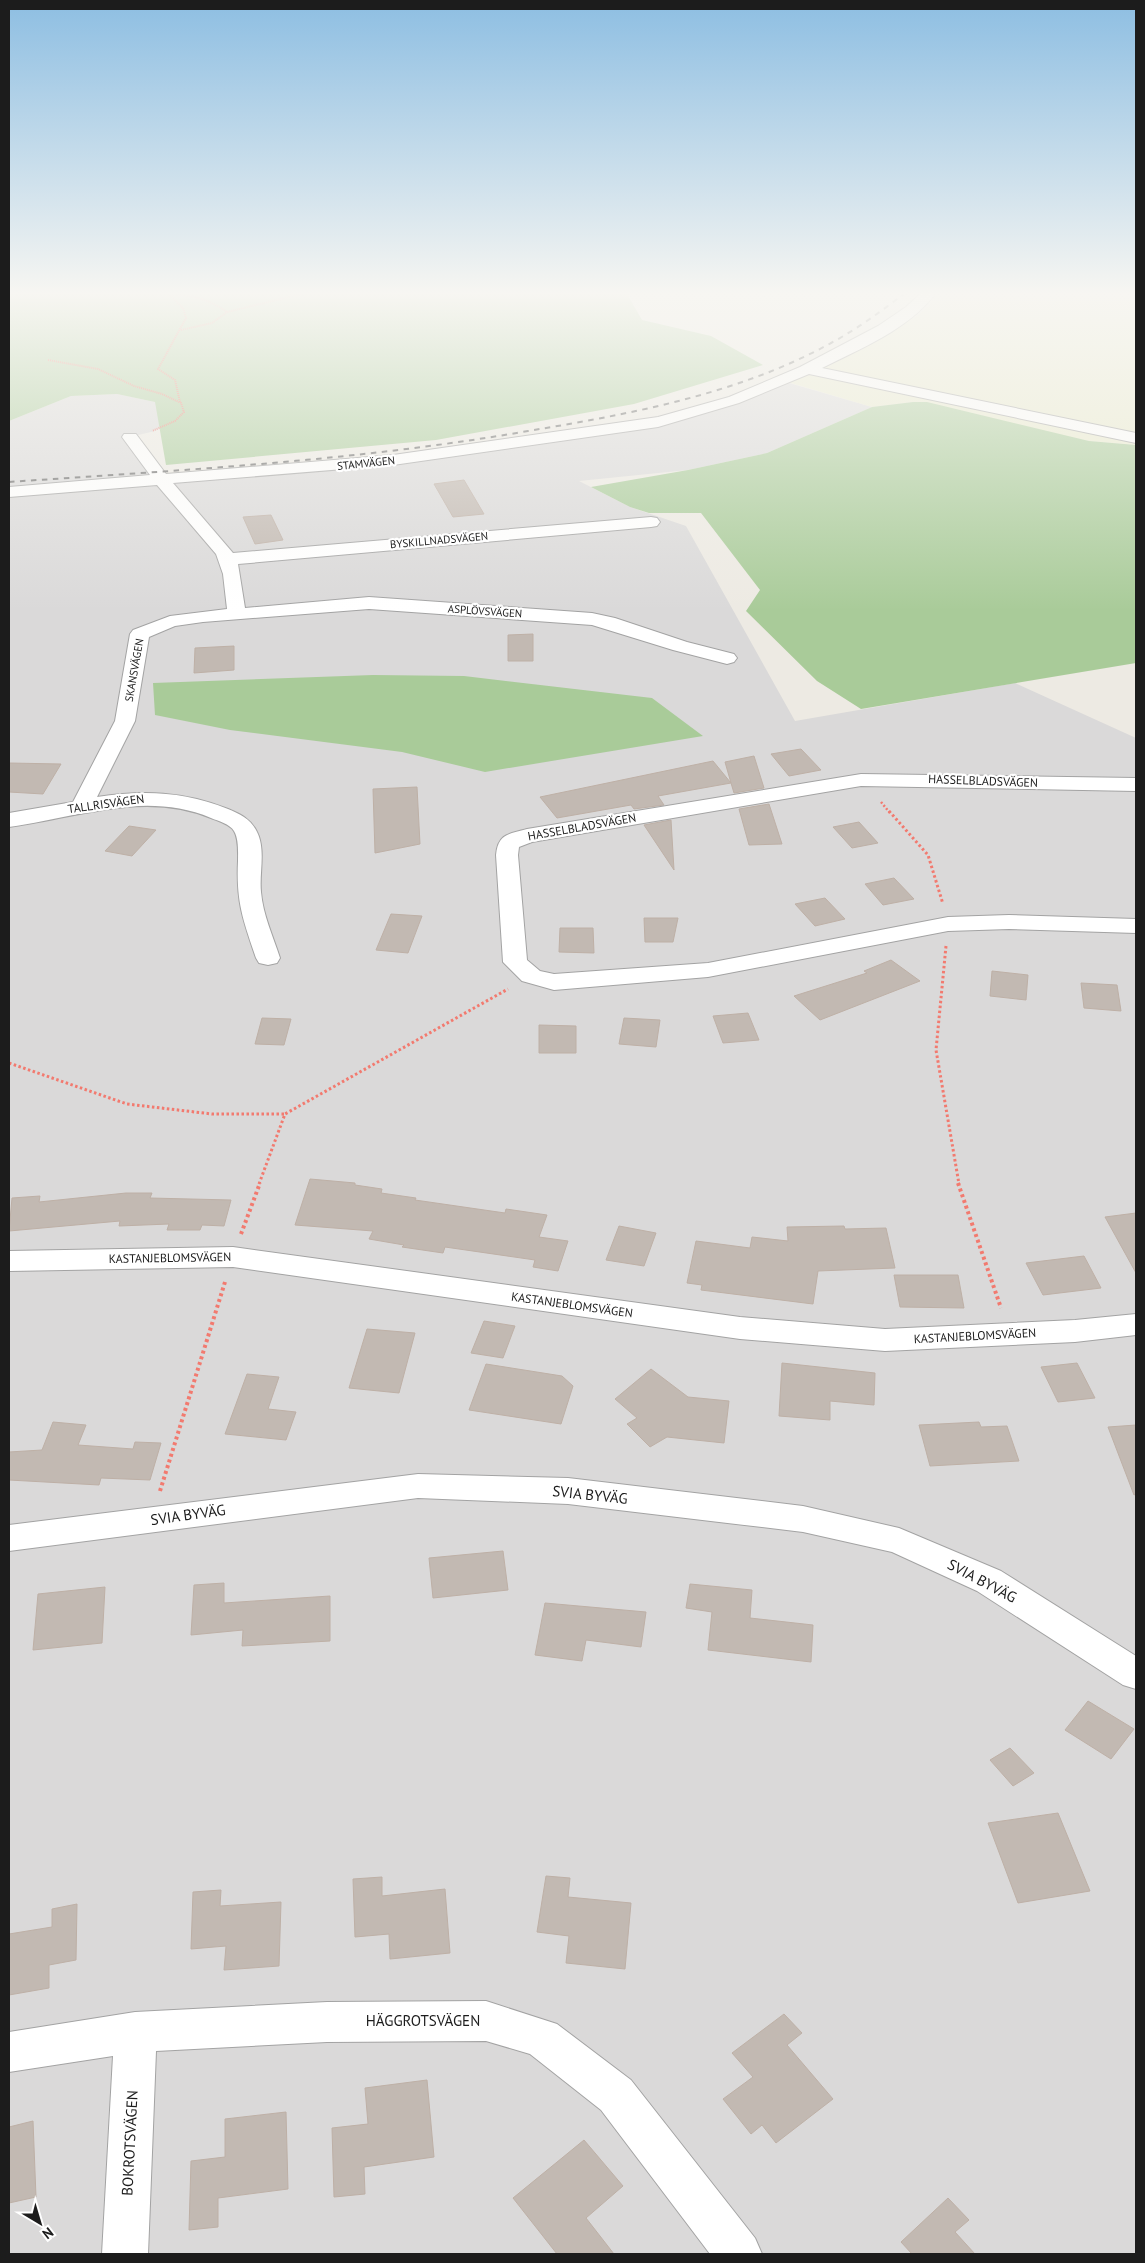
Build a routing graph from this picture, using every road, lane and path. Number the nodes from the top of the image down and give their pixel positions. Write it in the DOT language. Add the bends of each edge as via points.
graph roads {
  1 [pos="174,400"];
  2 [pos="180,400"];
  3 [pos="733,400"];
  4 [pos="952,400"];
  5 [pos="181,403"];
  6 [pos="130,437"];
  7 [pos="1136,438"];
  8 [pos="160,478"];
  9 [pos="9,492"];
  10 [pos="651,522"];
  11 [pos="228,559"];
  12 [pos="237,613"];
  13 [pos="727,658"];
  14 [pos="1136,785"];
  15 [pos="81,807"];
  16 [pos="9,820"];
  17 [pos="1136,926"];
  18 [pos="268,958"];
  19 [pos="531,976"];
  20 [pos="936,1050"];
  21 [pos="9,1063"];
  22 [pos="285,1114"];
  23 [pos="233,1257"];
  24 [pos="9,1261"];
  25 [pos="1136,1325"];
  26 [pos="1010,1334"];
  27 [pos="151,1520"];
  28 [pos="9,1538"];
  29 [pos="1136,1674"];
  30 [pos="136,2032"];
  31 [pos="9,2052"];
  32 [pos="125,2254"];
  33 [pos="739,2254"];
  1 -- 5 [label="path"];
  2 -- 5 [label="path"];
  3 -- 8 [label="street, STAMVÄGEN" via="684,417 630,428 384,461"];
  4 -- 7 [label="street"];
  5 -- 6 [label="path" via="184,412 175,421 156,431"];
  6 -- 8 [label="street"];
  8 -- 9 [label="street, STAMVÄGEN"];
  8 -- 11 [label="street"];
  10 -- 11 [label="street, BYSKILLNADSVÄGEN"];
  11 -- 12 [label="street" via="234,575"];
  12 -- 13 [label="street, ASPLÖVSVÄGEN" via="369,603 592,619"];
  12 -- 15 [label="street, SKANSVÄGEN" via="165,622 140,634 125,721"];
  14 -- 19 [label="street, HASSELBLADSVÄGEN" via="861,780 527,836 508,843 507,855 515,962"];
  15 -- 16 [label="street, TALLRISVÄGEN"];
  15 -- 18 [label="street, TALLRISVÄGEN" via="119,800 167,798 195,803 242,825 247,835 249,899"];
  17 -- 19 [label="street" via="1009,922 948,924 708,970 554,982"];
  19 -- 22 [label="path"];
  20 -- 26 [label="path" via="958,1182"];
  21 -- 22 [label="path" via="127,1104 212,1114"];
  22 -- 23 [label="path"];
  23 -- 24 [label="street, KASTANJEBLOMSVÄGEN"];
  23 -- 26 [label="street, KASTANJEBLOMSVÄGEN" via="740,1328 885,1340"];
  23 -- 27 [label="path"];
  25 -- 26 [label="street, KASTANJEBLOMSVÄGEN"];
  27 -- 28 [label="street, SVIA BYVÄG"];
  27 -- 29 [label="street, SVIA BYVÄG" via="418,1486 568,1491 802,1519 899,1541 989,1581"];
  30 -- 31 [label="street, HÄGGROTSVÄGEN"];
  30 -- 32 [label="street, BOKROTSVÄGEN"];
  30 -- 33 [label="street, HÄGGROTSVÄGEN" via="327,2022 486,2021 542,2038 616,2095"];
}
